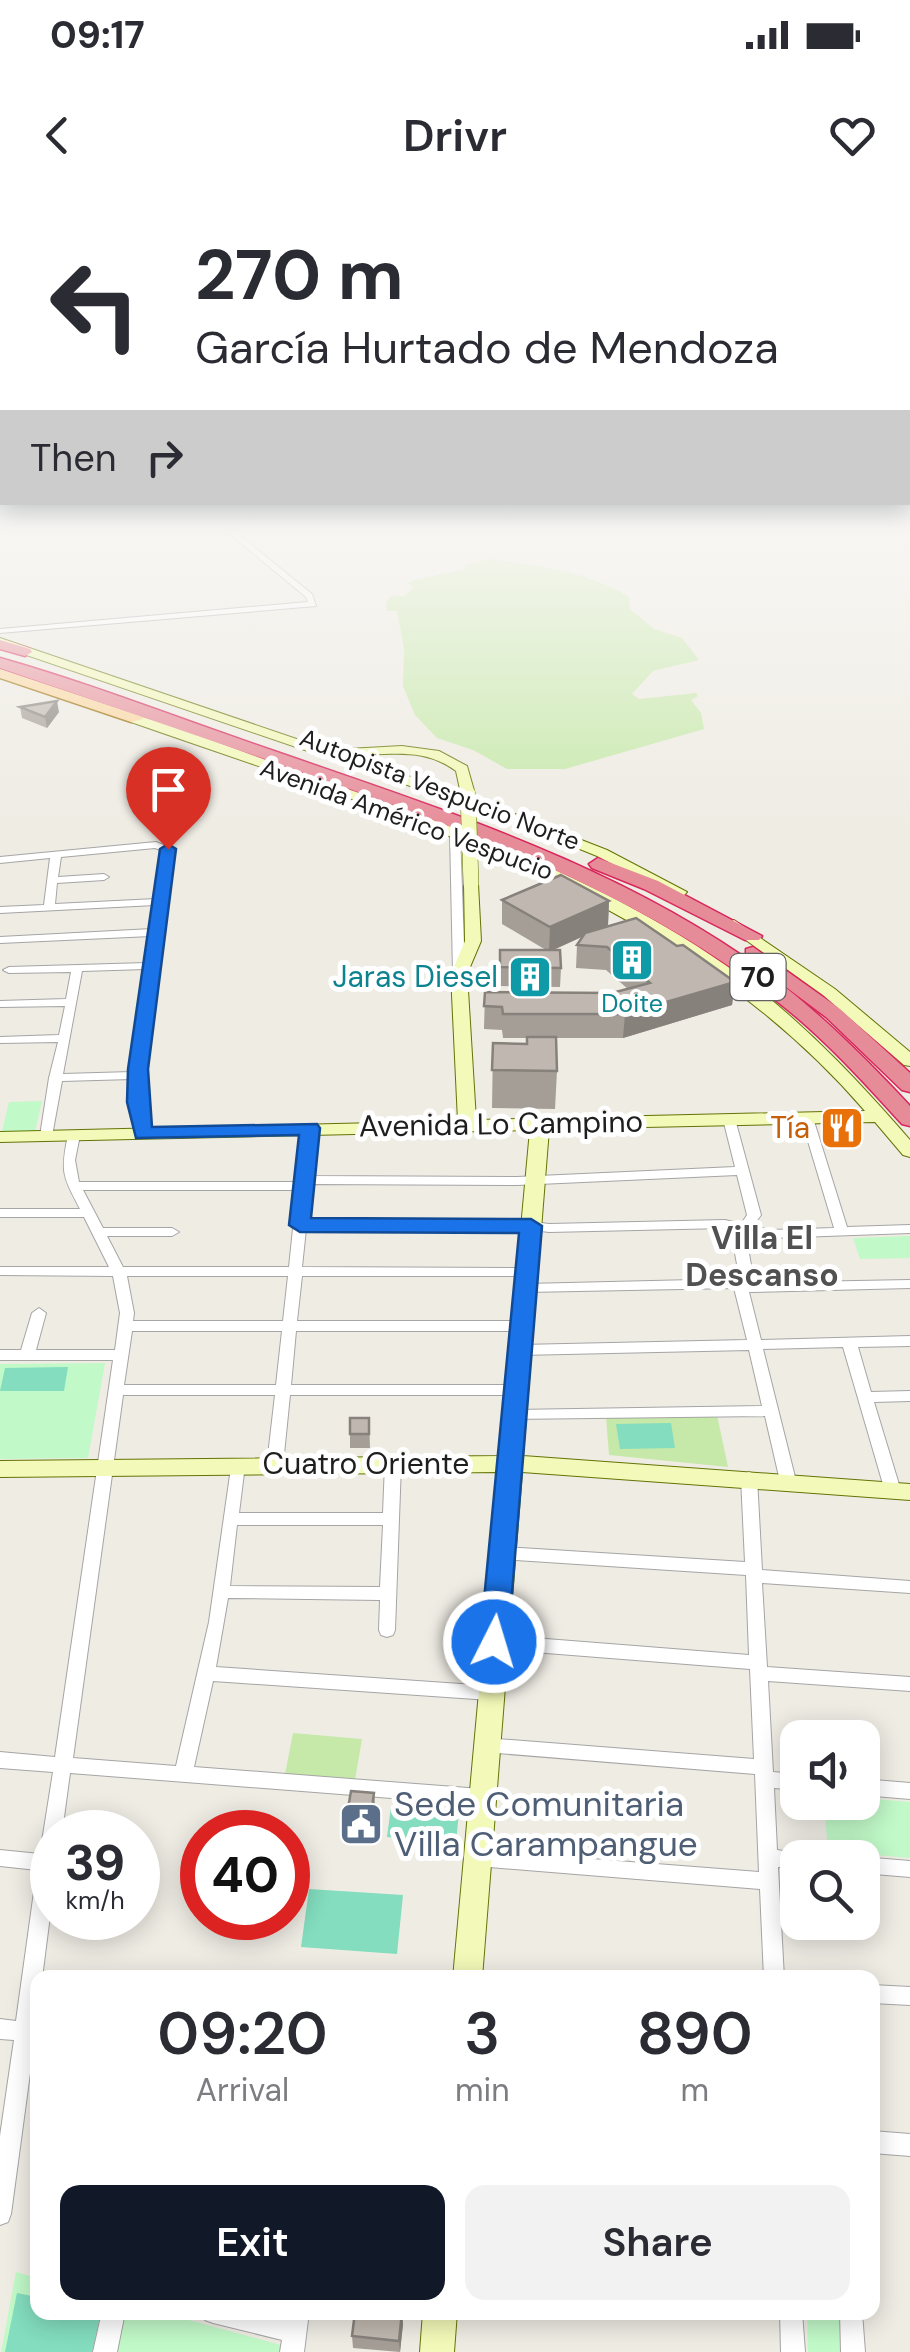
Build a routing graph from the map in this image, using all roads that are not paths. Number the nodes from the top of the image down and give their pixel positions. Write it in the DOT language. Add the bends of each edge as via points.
graph roads {
  1 [pos="0,646"];
  2 [pos="25,652"];
  3 [pos="0,663"];
  4 [pos="0,672"];
  5 [pos="136,720"];
  6 [pos="298,746"];
  7 [pos="267,754"];
  8 [pos="455,833"];
  9 [pos="56,854"];
  10 [pos="0,860"];
  11 [pos="585,866"];
  12 [pos="104,877"];
  13 [pos="53,880"];
  14 [pos="161,902"];
  15 [pos="49,908"];
  16 [pos="0,910"];
  17 [pos="157,932"];
  18 [pos="752,936"];
  19 [pos="0,940"];
  20 [pos="689,947"];
  21 [pos="152,966"];
  22 [pos="77,968"];
  23 [pos="9,970"];
  24 [pos="459,974"];
  25 [pos="70,1002"];
  26 [pos="0,1004"];
  27 [pos="63,1038"];
  28 [pos="0,1040"];
  29 [pos="910,1061"];
  30 [pos="138,1076"];
  31 [pos="55,1078"];
  32 [pos="910,1084"];
  33 [pos="882,1116"];
  34 [pos="807,1118"];
  35 [pos="910,1119"];
  36 [pos="729,1120"];
  37 [pos="540,1124"];
  38 [pos="468,1125"];
  39 [pos="310,1128"];
  40 [pos="143,1133"];
  41 [pos="74,1135"];
  42 [pos="46,1136"];
  43 [pos="0,1137"];
  44 [pos="910,1151"];
  45 [pos="742,1172"];
  46 [pos="535,1179"];
  47 [pos="304,1183"];
  48 [pos="73,1186"];
  49 [pos="86,1213"];
  50 [pos="0,1214"];
  51 [pos="300,1225"];
  52 [pos="531,1226"];
  53 [pos="746,1228"];
  54 [pos="910,1229"];
  55 [pos="842,1231"];
  56 [pos="97,1232"];
  57 [pos="172,1232"];
  58 [pos="0,1271"];
  59 [pos="119,1272"];
  60 [pos="295,1272"];
  61 [pos="526,1280"];
  62 [pos="910,1284"];
  63 [pos="742,1286"];
  64 [pos="40,1313"];
  65 [pos="126,1326"];
  66 [pos="289,1326"];
  67 [pos="522,1326"];
  68 [pos="910,1340"];
  69 [pos="849,1342"];
  70 [pos="756,1344"];
  71 [pos="520,1350"];
  72 [pos="0,1355"];
  73 [pos="27,1355"];
  74 [pos="122,1356"];
  75 [pos="116,1390"];
  76 [pos="282,1390"];
  77 [pos="517,1390"];
  78 [pos="910,1396"];
  79 [pos="865,1397"];
  80 [pos="772,1411"];
  81 [pos="514,1415"];
  82 [pos="274,1464"];
  83 [pos="393,1464"];
  84 [pos="509,1464"];
  85 [pos="105,1465"];
  86 [pos="237,1465"];
  87 [pos="0,1469"];
  88 [pos="748,1478"];
  89 [pos="788,1481"];
  90 [pos="901,1491"];
  91 [pos="230,1519"];
  92 [pos="391,1520"];
  93 [pos="502,1552"];
  94 [pos="753,1573"];
  95 [pos="910,1587"];
  96 [pos="222,1592"];
  97 [pos="388,1594"];
  98 [pos="387,1630"];
  99 [pos="494,1642"];
  100 [pos="758,1668"];
  101 [pos="206,1672"];
  102 [pos="910,1684"];
  103 [pos="490,1693"];
  104 [pos="486,1746"];
  105 [pos="0,1760"];
  106 [pos="62,1765"];
  107 [pos="763,1773"];
  108 [pos="184,1774"];
  109 [pos="780,1777"];
  110 [pos="880,1788"];
  111 [pos="910,1791"];
  112 [pos="481,1797"];
  113 [pos="55,1810"];
  114 [pos="0,1858"];
  115 [pos="477,1858"];
  116 [pos="768,1858"];
  117 [pos="780,1859"];
  118 [pos="30,1860"];
  119 [pos="880,1866"];
  120 [pos="910,1869"];
  121 [pos="769,1881"];
  122 [pos="37,1940"];
  123 [pos="33,1970"];
  124 [pos="468,1970"];
  125 [pos="774,1970"];
  126 [pos="30,1989"];
  127 [pos="880,1994"];
  128 [pos="910,1996"];
  129 [pos="0,2028"];
  130 [pos="24,2031"];
  131 [pos="880,2143"];
  132 [pos="910,2145"];
  133 [pos="0,2214"];
  134 [pos="112,2320"];
  135 [pos="246,2320"];
  136 [pos="439,2320"];
  137 [pos="791,2320"];
  138 [pos="851,2320"];
  139 [pos="295,2332"];
  140 [pos="105,2352"];
  141 [pos="437,2352"];
  142 [pos="793,2352"];
  143 [pos="853,2352"];
  1 -- 2 [label="highway"];
  1 -- 11 [label="highway, Autopista Vespucio Norte / 70" via="440,802"];
  2 -- 6 [label="main road, Avenida Américo Vespucio"];
  3 -- 7 [label="highway, Autopista Vespucio Norte / 70"];
  4 -- 5 [label="main road, Avenida Américo Vespucio"];
  5 -- 7 [label="highway"];
  5 -- 8 [label="main road, Avenida Américo Vespucio"];
  6 -- 18 [label="main road, Avenida Américo Vespucio" via="566,838 655,879"];
  6 -- 24 [label="main road, bridge" via="406,750 438,755 462,769 473,941"];
  7 -- 11 [label="highway, Autopista Vespucio Norte / 70"];
  8 -- 20 [label="main road, Avenida Américo Vespucio" via="577,884"];
  8 -- 24 [label="street"];
  9 -- 10 [label="street"];
  9 -- 13 [label="street"];
  9 -- 14 [label="street" via="165,846"];
  11 -- 18 [label="highway" via="651,885"];
  11 -- 20 [label="highway"];
  11 -- 32 [label="highway, Autopista Vespucio Norte / 70" via="688,912 768,963"];
  11 -- 35 [label="highway, Autopista Vespucio Norte / 70" via="767,984 850,1055"];
  12 -- 13 [label="street"];
  13 -- 15 [label="street"];
  14 -- 15 [label="street"];
  14 -- 17 [label="street"];
  15 -- 16 [label="street"];
  17 -- 19 [label="street"];
  17 -- 21 [label="street"];
  18 -- 29 [label="main road, Avenida Américo Vespucio"];
  20 -- 33 [label="main road, Avenida Américo Vespucio" via="798,1030"];
  21 -- 22 [label="street"];
  21 -- 30 [label="street"];
  22 -- 23 [label="street"];
  22 -- 25 [label="street"];
  24 -- 38 [label="main road"];
  25 -- 26 [label="street"];
  25 -- 27 [label="street"];
  27 -- 28 [label="street"];
  27 -- 31 [label="street"];
  30 -- 31 [label="street"];
  30 -- 40 [label="street"];
  31 -- 42 [label="street"];
  33 -- 34 [label="main road, Avenida Lo Campino"];
  33 -- 44 [label="main road, Avenida Américo Vespucio"];
  34 -- 36 [label="main road, Avenida Lo Campino"];
  34 -- 55 [label="street"];
  36 -- 37 [label="main road, Avenida Lo Campino"];
  36 -- 45 [label="street"];
  37 -- 38 [label="main road, Avenida Lo Campino"];
  37 -- 46 [label="main road"];
  38 -- 39 [label="main road, Avenida Lo Campino"];
  39 -- 40 [label="main road, Avenida Lo Campino"];
  39 -- 47 [label="street"];
  40 -- 41 [label="main road, Avenida Lo Campino"];
  41 -- 42 [label="main road, Avenida Lo Campino"];
  41 -- 48 [label="street" via="68,1160"];
  42 -- 43 [label="main road, Avenida Lo Campino"];
  45 -- 46 [label="street"];
  45 -- 53 [label="street" via="754,1215"];
  46 -- 47 [label="street"];
  46 -- 52 [label="main road"];
  47 -- 48 [label="street"];
  47 -- 51 [label="street"];
  48 -- 49 [label="street"];
  49 -- 50 [label="street"];
  49 -- 56 [label="street"];
  51 -- 52 [label="street"];
  51 -- 60 [label="street"];
  52 -- 53 [label="street"];
  52 -- 61 [label="main road"];
  53 -- 55 [label="street" via="770,1234"];
  53 -- 63 [label="street" via="739,1240"];
  54 -- 55 [label="street"];
  56 -- 57 [label="street"];
  56 -- 59 [label="street"];
  58 -- 59 [label="street"];
  59 -- 60 [label="street"];
  59 -- 65 [label="street"];
  60 -- 61 [label="street"];
  60 -- 66 [label="street"];
  61 -- 63 [label="street"];
  61 -- 67 [label="main road"];
  62 -- 63 [label="street"];
  63 -- 70 [label="street"];
  64 -- 73 [label="street"];
  65 -- 66 [label="street"];
  65 -- 74 [label="street"];
  66 -- 67 [label="street"];
  66 -- 76 [label="street"];
  67 -- 71 [label="main road"];
  68 -- 69 [label="street"];
  69 -- 70 [label="street"];
  69 -- 79 [label="street"];
  70 -- 71 [label="street"];
  70 -- 80 [label="street"];
  71 -- 77 [label="main road"];
  72 -- 73 [label="street"];
  73 -- 74 [label="street"];
  74 -- 75 [label="street"];
  75 -- 76 [label="street"];
  75 -- 85 [label="street"];
  76 -- 77 [label="street"];
  76 -- 82 [label="street"];
  77 -- 81 [label="main road"];
  78 -- 79 [label="street"];
  79 -- 90 [label="street"];
  80 -- 81 [label="street"];
  80 -- 89 [label="street"];
  81 -- 84 [label="main road"];
  82 -- 83 [label="main road, Cuatro Oriente"];
  82 -- 86 [label="main road, Cuatro Oriente"];
  83 -- 84 [label="main road, Cuatro Oriente"];
  83 -- 92 [label="street"];
  84 -- 88 [label="main road, Cuatro Oriente"];
  84 -- 93 [label="main road"];
  85 -- 86 [label="main road, Cuatro Oriente"];
  85 -- 87 [label="main road, Cuatro Oriente"];
  85 -- 106 [label="street"];
  86 -- 91 [label="street"];
  88 -- 89 [label="main road, Cuatro Oriente"];
  88 -- 94 [label="street"];
  89 -- 90 [label="main road, Cuatro Oriente"];
  91 -- 92 [label="street"];
  91 -- 96 [label="street"];
  92 -- 97 [label="street"];
  93 -- 94 [label="street"];
  93 -- 99 [label="main road"];
  94 -- 95 [label="street"];
  94 -- 100 [label="street"];
  96 -- 97 [label="street"];
  96 -- 101 [label="street"];
  97 -- 98 [label="street"];
  99 -- 100 [label="street"];
  99 -- 103 [label="main road"];
  100 -- 102 [label="street"];
  100 -- 107 [label="street"];
  101 -- 103 [label="street"];
  101 -- 108 [label="street"];
  103 -- 104 [label="main road"];
  104 -- 107 [label="street"];
  104 -- 112 [label="main road"];
  105 -- 106 [label="street"];
  106 -- 108 [label="street"];
  106 -- 113 [label="street"];
  107 -- 109 [label="street"];
  107 -- 116 [label="street"];
  108 -- 112 [label="street"];
  110 -- 111 [label="street"];
  112 -- 115 [label="main road"];
  114 -- 118 [label="street"];
  115 -- 121 [label="street"];
  115 -- 124 [label="main road"];
  116 -- 117 [label="street"];
  116 -- 121 [label="street"];
  119 -- 120 [label="street"];
  121 -- 125 [label="street"];
  122 -- 123 [label="street"];
  126 -- 130 [label="street"];
  127 -- 128 [label="street"];
  129 -- 130 [label="street"];
  130 -- 133 [label="street"];
  131 -- 132 [label="street"];
  134 -- 140 [label="street"];
  135 -- 139 [label="street"];
  136 -- 141 [label="main road"];
  137 -- 142 [label="street"];
  138 -- 143 [label="street"];
}
